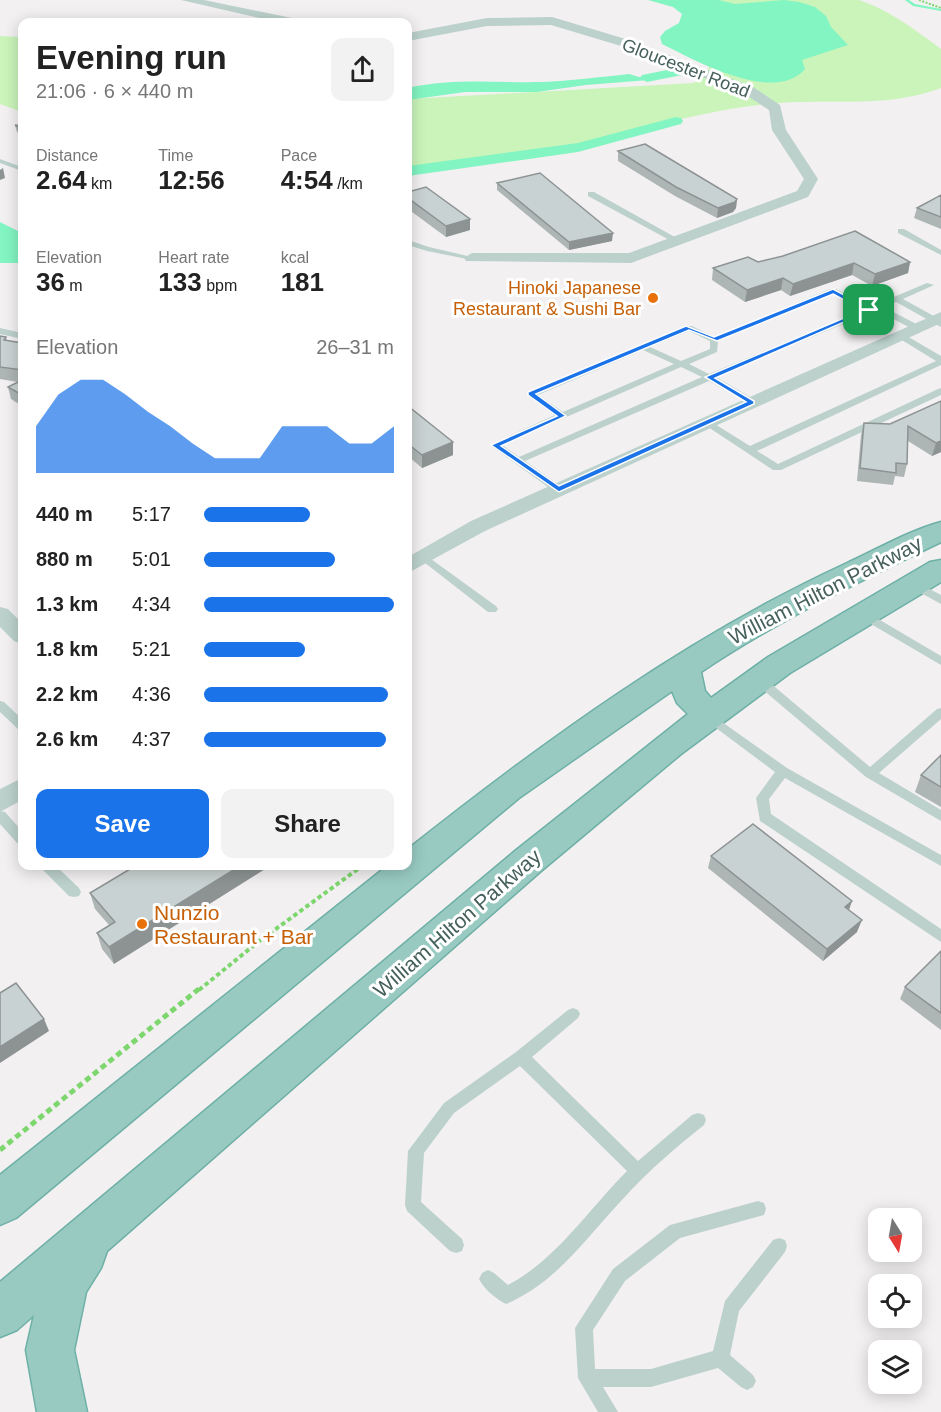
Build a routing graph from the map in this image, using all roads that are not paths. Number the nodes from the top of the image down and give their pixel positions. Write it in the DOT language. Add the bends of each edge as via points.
graph roads {
  1 [pos="187,0"];
  2 [pos="272,18"];
  3 [pos="412,36"];
  4 [pos="0,161"];
  5 [pos="18,168"];
  6 [pos="591,194"];
  7 [pos="901,231"];
  8 [pos="678,241"];
  9 [pos="412,243"];
  10 [pos="941,253"];
  11 [pos="472,258"];
  12 [pos="930,285"];
  13 [pos="896,299"];
  14 [pos="874,308"];
  15 [pos="927,325"];
  16 [pos="0,331"];
  17 [pos="18,335"];
  18 [pos="714,340"];
  19 [pos="643,347"];
  20 [pos="941,361"];
  21 [pos="683,363"];
  22 [pos="709,377"];
  23 [pos="941,391"];
  24 [pos="752,402"];
  25 [pos="562,416"];
  26 [pos="706,423"];
  27 [pos="750,450"];
  28 [pos="519,461"];
  29 [pos="559,490"];
  30 [pos="941,531"];
  31 [pos="416,561"];
  32 [pos="932,585"];
  33 [pos="492,609"];
  34 [pos="862,613"];
  35 [pos="0,614"];
  36 [pos="18,632"];
  37 [pos="941,661"];
  38 [pos="684,668"];
  39 [pos="759,680"];
  40 [pos="0,705"];
  41 [pos="941,712"];
  42 [pos="708,716"];
  43 [pos="18,722"];
  44 [pos="783,771"];
  45 [pos="870,774"];
  46 [pos="18,791"];
  47 [pos="0,802"];
  48 [pos="0,816"];
  49 [pos="941,816"];
  50 [pos="18,835"];
  51 [pos="941,861"];
  52 [pos="412,867"];
  53 [pos="52,870"];
  54 [pos="408,870"];
  55 [pos="74,892"];
  56 [pos="941,936"];
  57 [pos="573,1014"];
  58 [pos="521,1057"];
  59 [pos="698,1120"];
  60 [pos="639,1172"];
  61 [pos="0,1203"];
  62 [pos="758,1209"];
  63 [pos="100,1228"];
  64 [pos="456,1245"];
  65 [pos="779,1246"];
  66 [pos="488,1279"];
  67 [pos="0,1313"];
  68 [pos="720,1358"];
  69 [pos="587,1378"];
  70 [pos="747,1381"];
  71 [pos="62,1412"];
  72 [pos="609,1412"];
  1 -- 2 [label="street"];
  3 -- 8 [label="street, Gloucester Road" via="487,22 552,21 625,43 748,90 776,108 779,130 811,179 803,194"];
  4 -- 5 [label="lane"];
  6 -- 8 [label="lane"];
  7 -- 10 [label="lane"];
  8 -- 11 [label="street, Gloucester Road" via="631,258"];
  9 -- 11 [label="lane"];
  12 -- 13 [label="lane"];
  13 -- 14 [label="lane"];
  13 -- 15 [label="lane"];
  14 -- 15 [label="lane"];
  14 -- 18 [label="lane" via="833,291"];
  14 -- 22 [label="lane"];
  15 -- 20 [label="lane"];
  15 -- 24 [label="street"];
  16 -- 17 [label="lane"];
  18 -- 19 [label="lane" via="689,328"];
  18 -- 21 [label="lane" via="714,350"];
  19 -- 21 [label="lane" via="668,361"];
  19 -- 25 [label="lane" via="531,394"];
  20 -- 27 [label="lane"];
  21 -- 22 [label="lane"];
  21 -- 25 [label="lane"];
  22 -- 24 [label="lane"];
  22 -- 28 [label="lane"];
  23 -- 27 [label="lane" via="777,468"];
  24 -- 26 [label="street"];
  25 -- 28 [label="lane" via="495,445"];
  26 -- 27 [label="lane"];
  26 -- 29 [label="street"];
  28 -- 29 [label="lane"];
  29 -- 31 [label="street" via="478,526"];
  30 -- 38 [label="highway, William Hilton Parkway" via="824,586 736,634"];
  31 -- 33 [label="lane"];
  32 -- 34 [label="highway, William Hilton Parkway"];
  34 -- 37 [label="lane"];
  34 -- 39 [label="highway, William Hilton Parkway"];
  35 -- 36 [label="street"];
  38 -- 42 [label="highway" via="688,695"];
  38 -- 52 [label="highway, William Hilton Parkway" via="507,789"];
  39 -- 42 [label="highway, William Hilton Parkway"];
  39 -- 45 [label="lane"];
  40 -- 43 [label="lane"];
  41 -- 45 [label="lane"];
  42 -- 44 [label="lane"];
  42 -- 63 [label="highway, William Hilton Parkway" via="528,861"];
  44 -- 51 [label="lane"];
  44 -- 56 [label="lane" via="762,798 765,817"];
  45 -- 49 [label="lane"];
  46 -- 47 [label="street"];
  48 -- 50 [label="lane"];
  53 -- 55 [label="lane"];
  54 -- 61 [label="highway, William Hilton Parkway"];
  57 -- 58 [label="lane"];
  58 -- 60 [label="lane"];
  58 -- 64 [label="lane" via="449,1107 416,1151 413,1205"];
  59 -- 60 [label="lane"];
  60 -- 66 [label="lane" via="557,1262 530,1284 506,1295"];
  62 -- 69 [label="lane" via="676,1231 619,1275 584,1328"];
  63 -- 67 [label="highway, William Hilton Parkway"];
  63 -- 71 [label="highway" via="64,1284 50,1350"];
  65 -- 68 [label="lane" via="731,1307"];
  68 -- 69 [label="lane" via="651,1378"];
  68 -- 70 [label="lane"];
  69 -- 72 [label="lane"];
}
